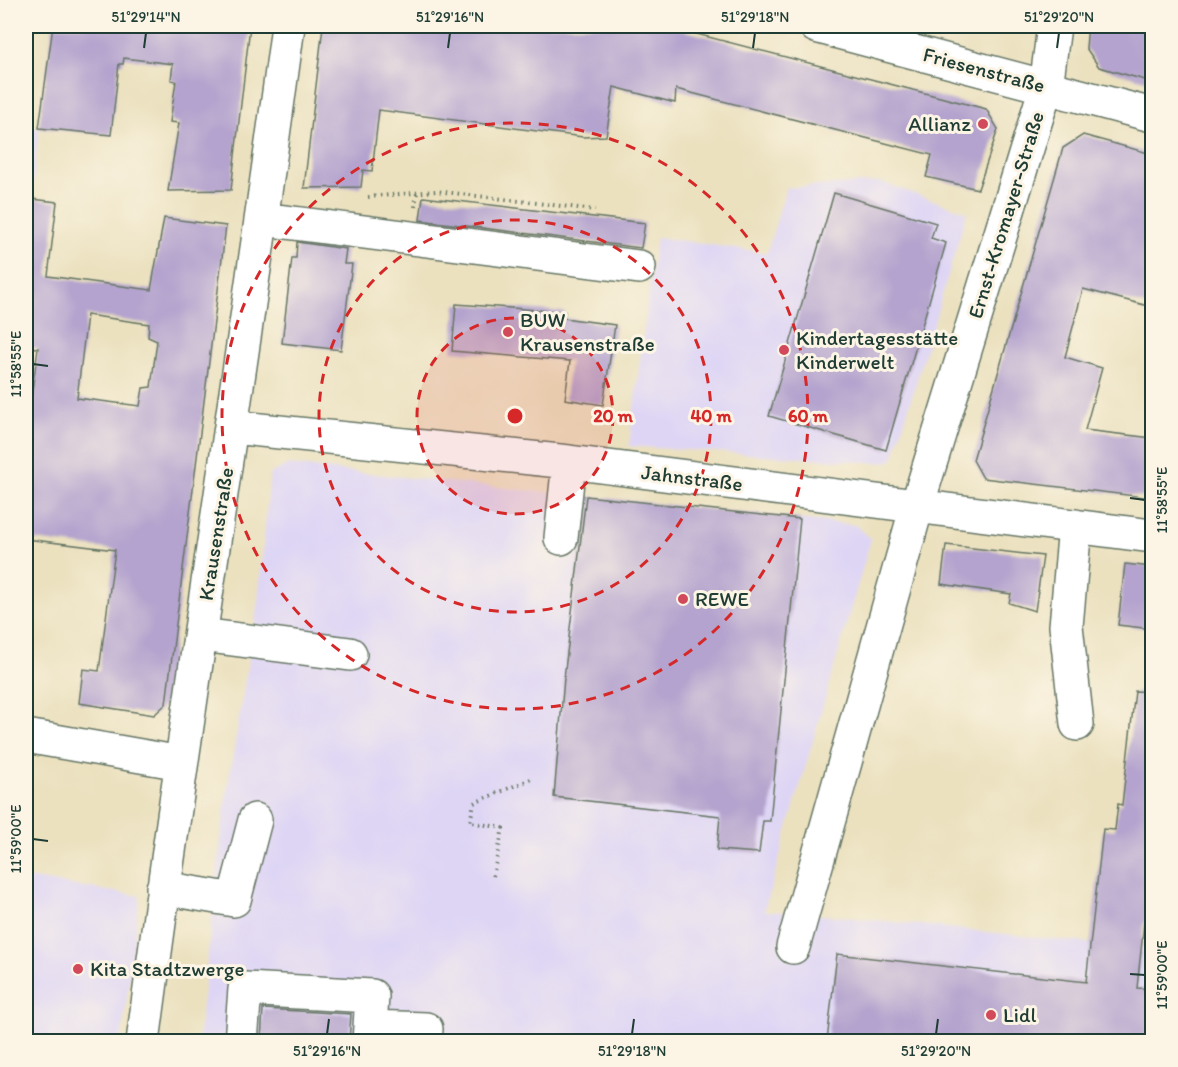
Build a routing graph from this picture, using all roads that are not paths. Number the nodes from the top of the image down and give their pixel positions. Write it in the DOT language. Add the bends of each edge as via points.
graph roads {
  1 [pos="288,26"];
  2 [pos="816,26"];
  3 [pos="1054,26"];
  4 [pos="881,34"];
  5 [pos="1046,87"];
  6 [pos="1152,115"];
  7 [pos="262,219"];
  8 [pos="639,267"];
  9 [pos="232,427"];
  10 [pos="569,462"];
  11 [pos="917,506"];
  12 [pos="1075,526"];
  13 [pos="1152,536"];
  14 [pos="561,538"];
  15 [pos="201,634"];
  16 [pos="350,654"];
  17 [pos="1077,724"];
  18 [pos="26,736"];
  19 [pos="180,763"];
  20 [pos="255,820"];
  21 [pos="163,888"];
  22 [pos="793,947"];
  23 [pos="369,1034"];
  24 [pos="143,1041"];
  25 [pos="241,1041"];
  26 [pos="425,1041"];
  1 -- 7 [label="street, Krausenstraße"];
  2 -- 4 [label="street, Friesenstraße"];
  3 -- 5 [label="street, Ernst-Kromayer-Straße"];
  4 -- 5 [label="street, Friesenstraße"];
  5 -- 6 [label="street, Friesenstraße"];
  5 -- 11 [label="street, Ernst-Kromayer-Straße"];
  7 -- 8 [label="street"];
  7 -- 9 [label="street, Krausenstraße"];
  9 -- 10 [label="street, Jahnstraße"];
  9 -- 15 [label="street, Krausenstraße"];
  10 -- 11 [label="street, Jahnstraße"];
  10 -- 14 [label="street"];
  11 -- 12 [label="street, Jahnstraße"];
  11 -- 22 [label="street, Ernst-Kromayer-Straße"];
  12 -- 13 [label="street, Jahnstraße"];
  12 -- 17 [label="street" via="1066,626"];
  15 -- 16 [label="street"];
  15 -- 19 [label="street, Krausenstraße"];
  18 -- 19 [label="street"];
  19 -- 21 [label="street, Krausenstraße"];
  20 -- 21 [label="street" via="234,900"];
  21 -- 24 [label="street, Krausenstraße"];
  23 -- 25 [label="street" via="372,996 245,989"];
  23 -- 26 [label="street" via="426,1029"];
}
